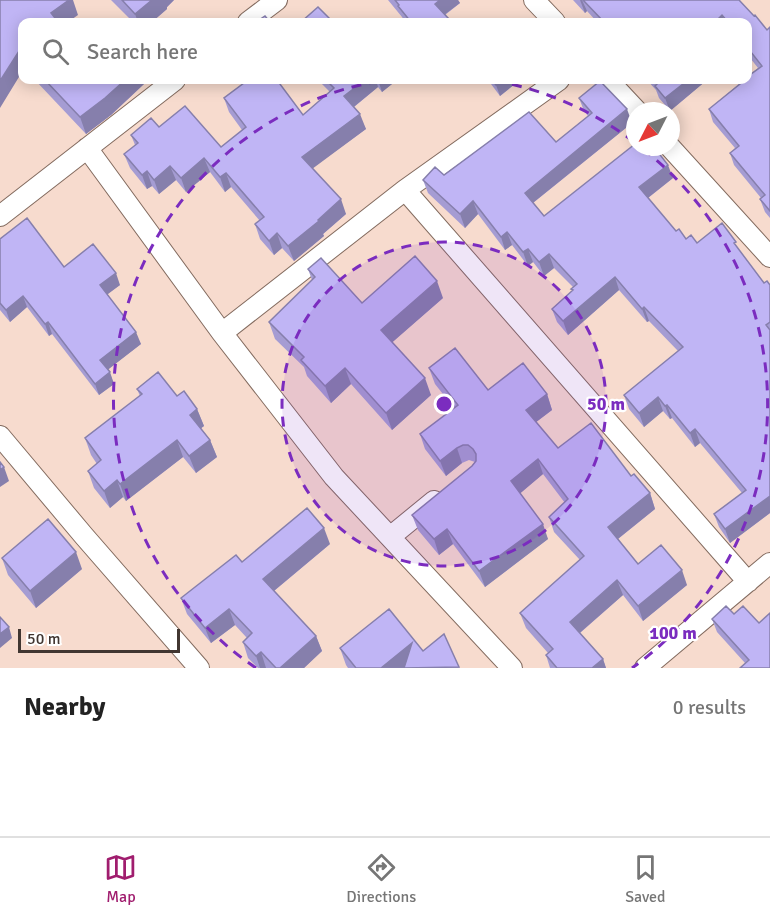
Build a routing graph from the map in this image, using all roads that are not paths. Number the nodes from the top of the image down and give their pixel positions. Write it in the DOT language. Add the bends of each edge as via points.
graph roads {
  1 [pos="277,0"];
  2 [pos="534,0"];
  3 [pos="253,18"];
  4 [pos="551,18"];
  5 [pos="170,84"];
  6 [pos="553,84"];
  7 [pos="612,84"];
  8 [pos="629,102"];
  9 [pos="87,148"];
  10 [pos="678,156"];
  11 [pos="405,190"];
  12 [pos="0,216"];
  13 [pos="770,257"];
  14 [pos="222,333"];
  15 [pos="0,436"];
  16 [pos="452,486"];
  17 [pos="390,537"];
  18 [pos="770,563"];
  19 [pos="748,582"];
  20 [pos="199,668"];
  21 [pos="512,668"];
  22 [pos="645,668"];
  1 -- 3 [label="street"];
  2 -- 4 [label="street"];
  5 -- 9 [label="street"];
  6 -- 11 [label="street"];
  7 -- 8 [label="street"];
  9 -- 12 [label="street"];
  9 -- 14 [label="street"];
  10 -- 13 [label="street"];
  11 -- 14 [label="street"];
  11 -- 19 [label="street"];
  14 -- 17 [label="street" via="334,477"];
  15 -- 20 [label="street"];
  16 -- 17 [label="street"];
  17 -- 21 [label="street"];
  18 -- 19 [label="street"];
  19 -- 22 [label="street"];
}
